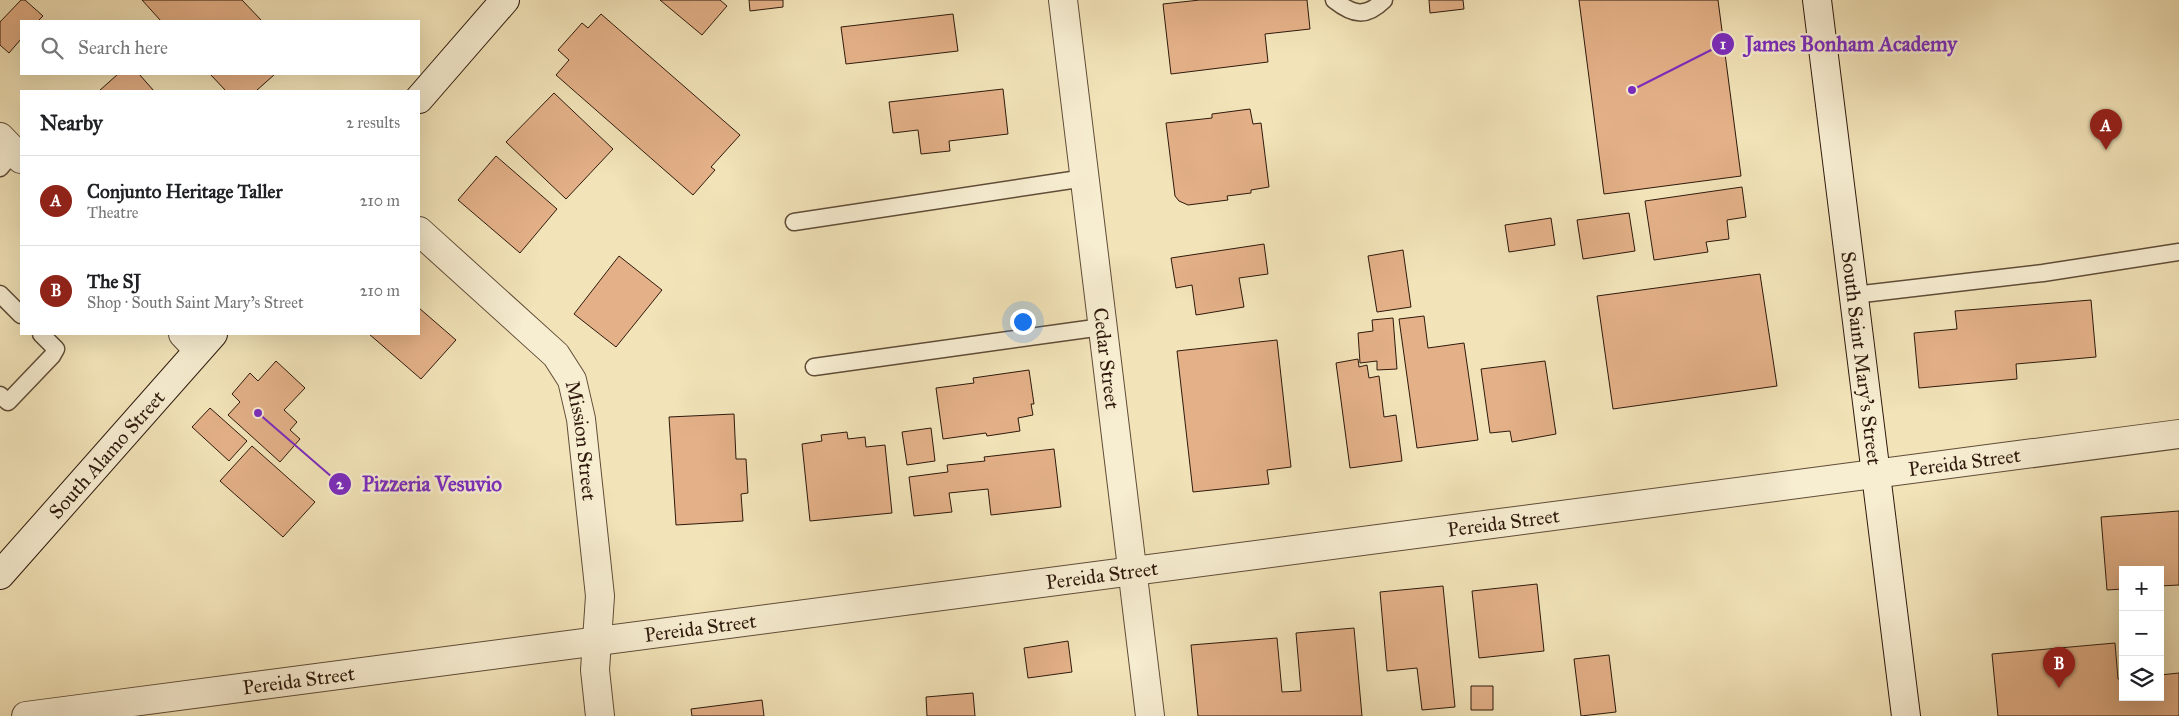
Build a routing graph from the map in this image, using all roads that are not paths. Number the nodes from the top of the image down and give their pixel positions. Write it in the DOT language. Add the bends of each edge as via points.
graph roads {
  1 [pos="505,0"];
  2 [pos="1063,0"];
  3 [pos="1334,0"];
  4 [pos="1384,0"];
  5 [pos="1817,0"];
  6 [pos="420,99"];
  7 [pos="1085,178"];
  8 [pos="794,222"];
  9 [pos="420,232"];
  10 [pos="2179,252"];
  11 [pos="0,294"];
  12 [pos="1854,295"];
  13 [pos="20,314"];
  14 [pos="1102,327"];
  15 [pos="42,335"];
  16 [pos="198,339"];
  17 [pos="814,367"];
  18 [pos="0,395"];
  19 [pos="2179,434"];
  20 [pos="1876,474"];
  21 [pos="1132,571"];
  22 [pos="0,575"];
  23 [pos="596,641"];
  24 [pos="26,716"];
  25 [pos="600,716"];
  26 [pos="1150,716"];
  27 [pos="1906,716"];
  1 -- 6 [label="street"];
  2 -- 7 [label="street, Cedar Street"];
  3 -- 4 [label="lane" via="1347,10 1358,12 1376,8"];
  5 -- 12 [label="street, South Saint Mary's Street"];
  7 -- 8 [label="lane"];
  7 -- 14 [label="street, Cedar Street"];
  9 -- 23 [label="street, Mission Street" via="556,355 572,380 581,419 600,596"];
  10 -- 12 [label="lane"];
  11 -- 13 [label="lane"];
  12 -- 20 [label="street, South Saint Mary's Street"];
  14 -- 17 [label="lane"];
  14 -- 21 [label="street, Cedar Street"];
  15 -- 18 [label="lane" via="56,349 52,356 8,402"];
  16 -- 22 [label="street, South Alamo Street"];
  19 -- 20 [label="street, Pereida Street"];
  20 -- 21 [label="street, Pereida Street"];
  20 -- 27 [label="street, South Saint Mary's Street"];
  21 -- 23 [label="street, Pereida Street"];
  21 -- 26 [label="street, Cedar Street"];
  23 -- 24 [label="street, Pereida Street"];
  23 -- 25 [label="street, Mission Street" via="595,670"];
}
